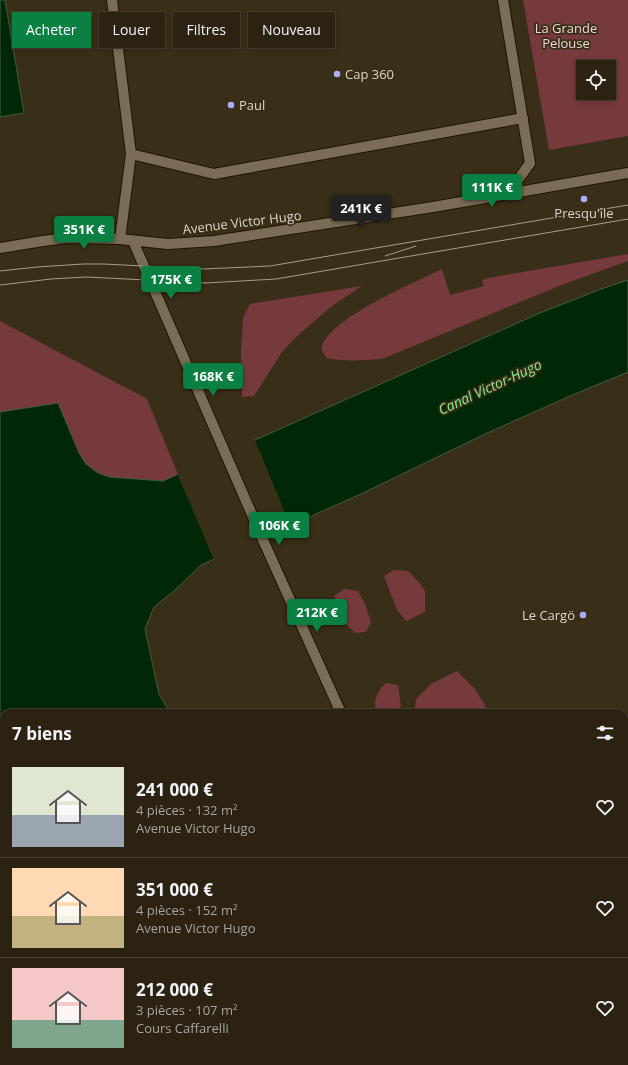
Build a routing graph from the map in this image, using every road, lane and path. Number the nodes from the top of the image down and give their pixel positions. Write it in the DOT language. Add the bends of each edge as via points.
graph roads {
  1 [pos="112,0"];
  2 [pos="503,0"];
  3 [pos="523,118"];
  4 [pos="131,154"];
  5 [pos="628,173"];
  6 [pos="508,194"];
  7 [pos="120,239"];
  8 [pos="133,241"];
  9 [pos="0,248"];
  10 [pos="339,709"];
  1 -- 4 [label="street"];
  2 -- 3 [label="street"];
  3 -- 4 [label="street" via="214,174"];
  3 -- 6 [label="street" via="530,163"];
  4 -- 7 [label="street"];
  5 -- 6 [label="street, Avenue Victor Hugo"];
  6 -- 8 [label="street, Avenue Victor Hugo" via="214,241 168,244"];
  7 -- 8 [label="street, Avenue Victor Hugo"];
  7 -- 9 [label="street, Avenue Victor Hugo" via="66,238"];
  8 -- 10 [label="street"];
}
